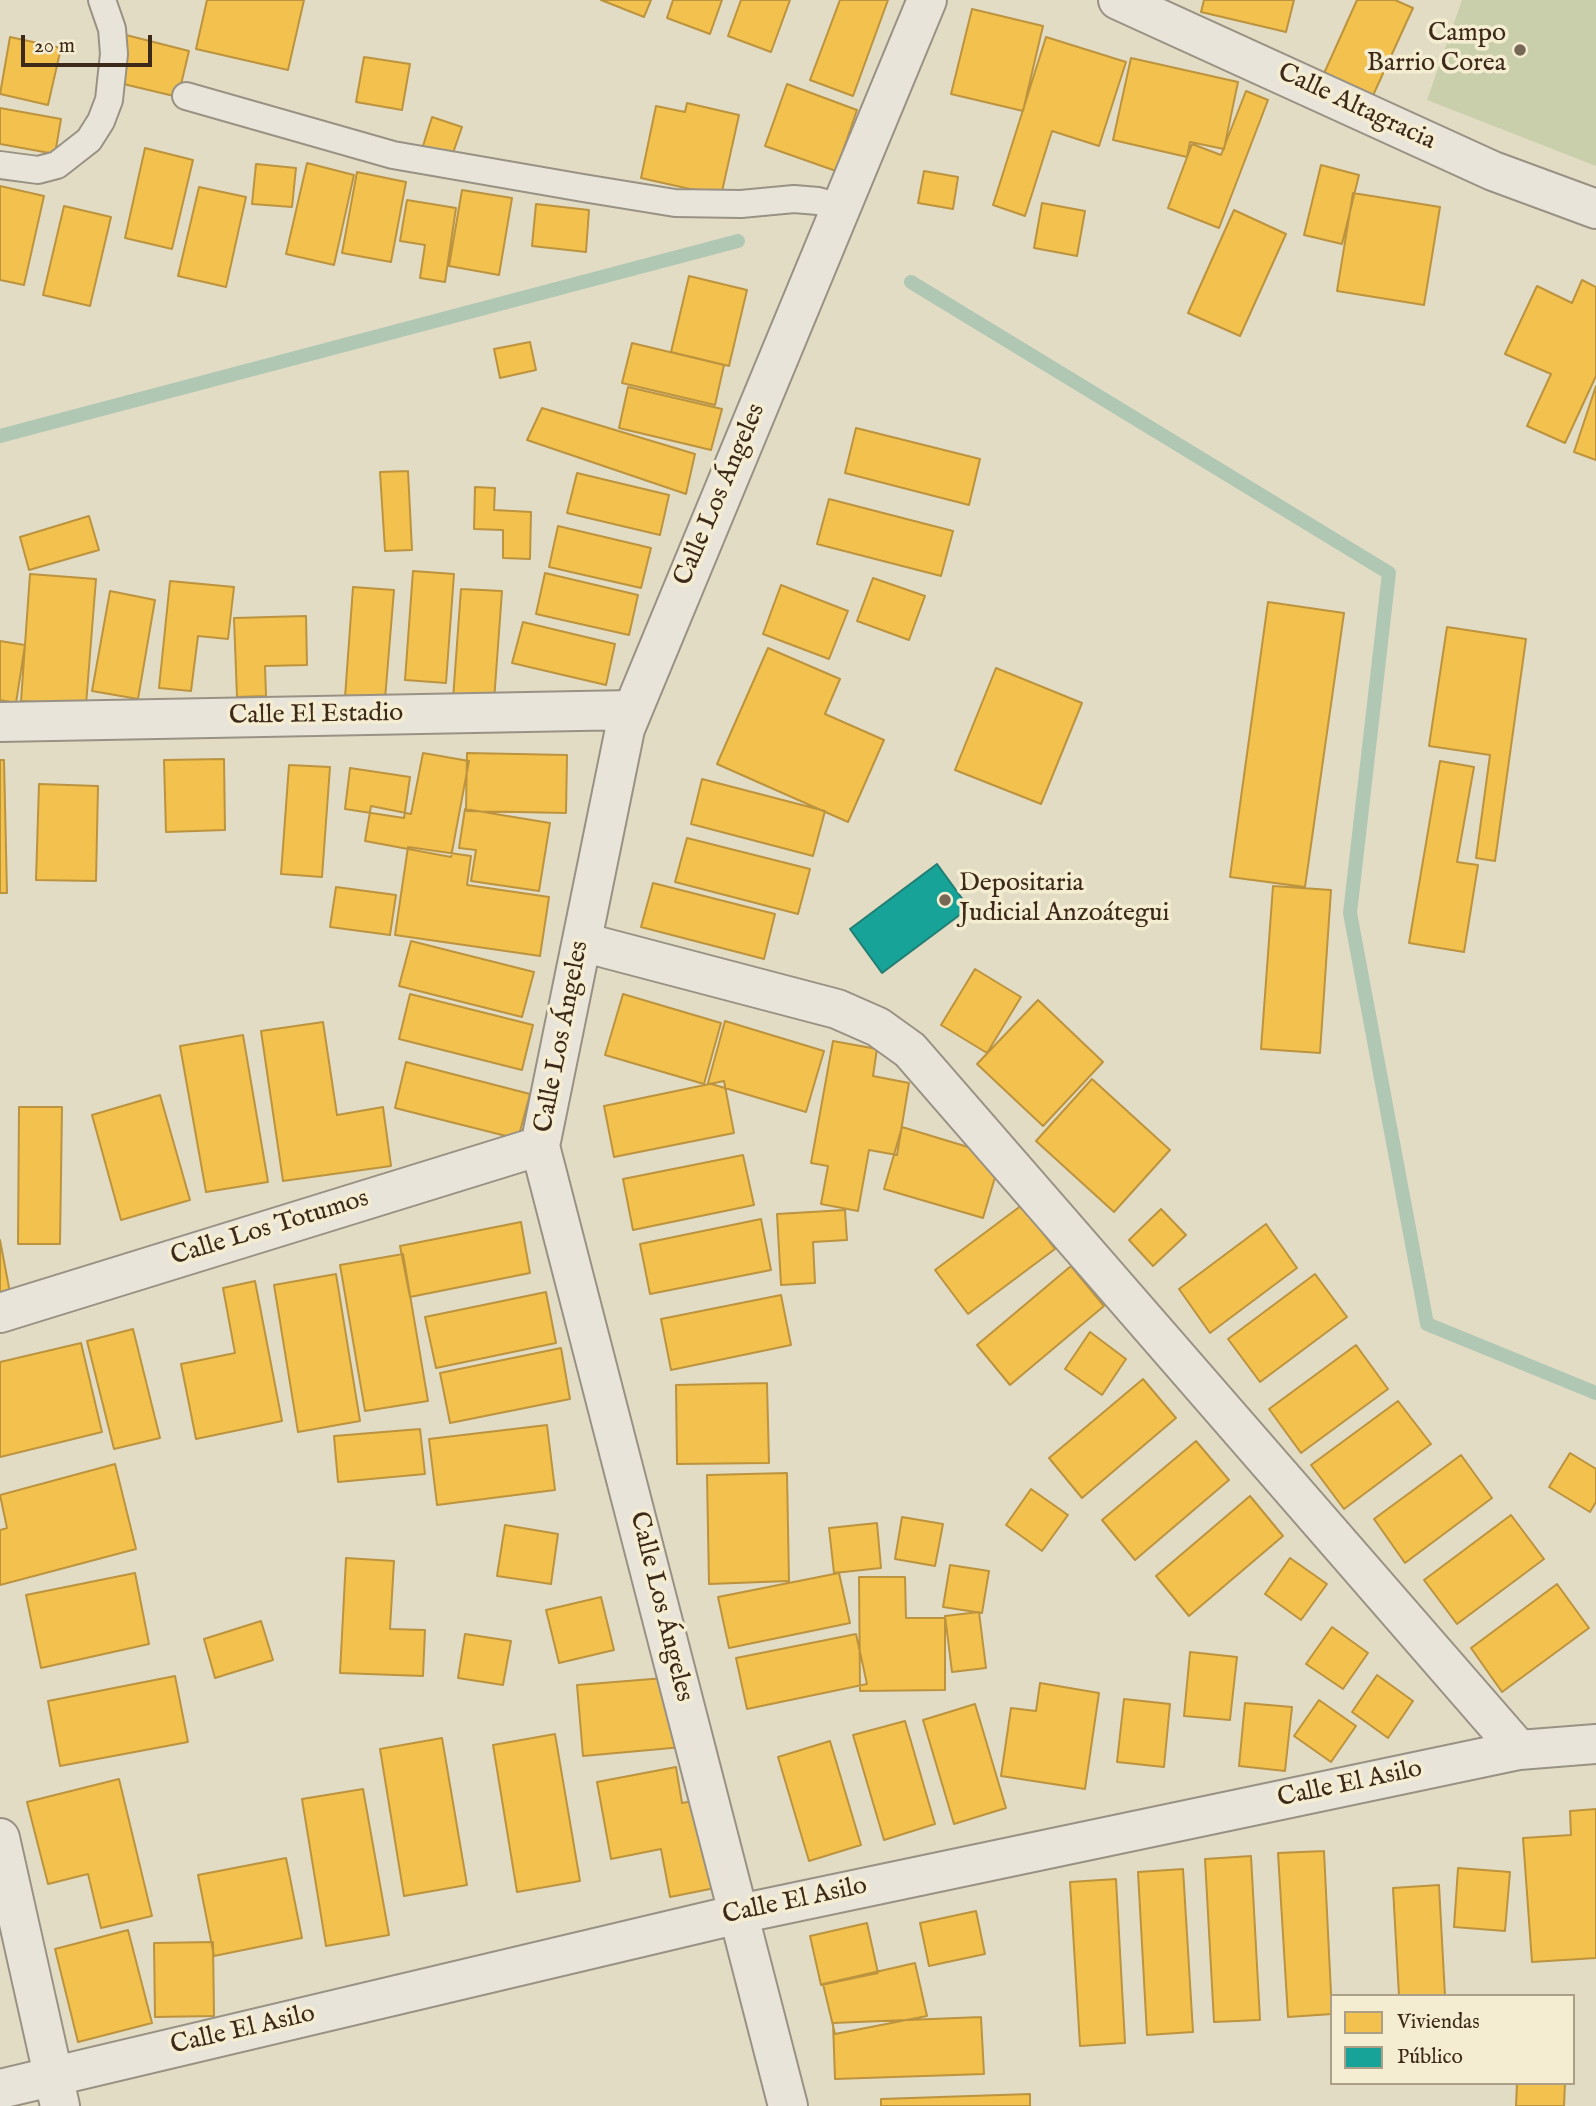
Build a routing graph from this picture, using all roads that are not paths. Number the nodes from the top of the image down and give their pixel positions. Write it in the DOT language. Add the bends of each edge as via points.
graph roads {
  1 [pos="102,0"];
  2 [pos="927,0"];
  3 [pos="1118,0"];
  4 [pos="187,96"];
  5 [pos="0,165"];
  6 [pos="841,208"];
  7 [pos="1596,209"];
  8 [pos="632,710"];
  9 [pos="0,722"];
  10 [pos="582,942"];
  11 [pos="540,1146"];
  12 [pos="0,1312"];
  13 [pos="1596,1744"];
  14 [pos="1519,1750"];
  15 [pos="0,1838"];
  16 [pos="739,1914"];
  17 [pos="0,2089"];
  18 [pos="57,2091"];
  19 [pos="788,2106"];
  1 -- 5 [label="lane" via="114,54 109,100 101,121 89,140 57,165 38,170"];
  2 -- 6 [label="street, Calle Los Ángeles"];
  3 -- 7 [label="street, Calle Altagracia" via="1493,172"];
  4 -- 6 [label="lane" via="393,155 583,188 675,202 741,204 794,199"];
  6 -- 8 [label="street, Calle Los Ángeles"];
  8 -- 9 [label="street, Calle El Estadio"];
  8 -- 10 [label="street, Calle Los Ángeles"];
  10 -- 11 [label="street, Calle Los Ángeles"];
  10 -- 14 [label="street" via="837,1009 878,1027 910,1050"];
  11 -- 12 [label="street, Calle Los Totumos"];
  11 -- 16 [label="street, Calle Los Ángeles"];
  13 -- 14 [label="street, Calle El Asilo"];
  14 -- 16 [label="street, Calle El Asilo"];
  15 -- 18 [label="street"];
  16 -- 18 [label="street, Calle El Asilo"];
  16 -- 19 [label="street, Calle Los Ángeles"];
  17 -- 18 [label="street, Calle El Asilo"];
}
